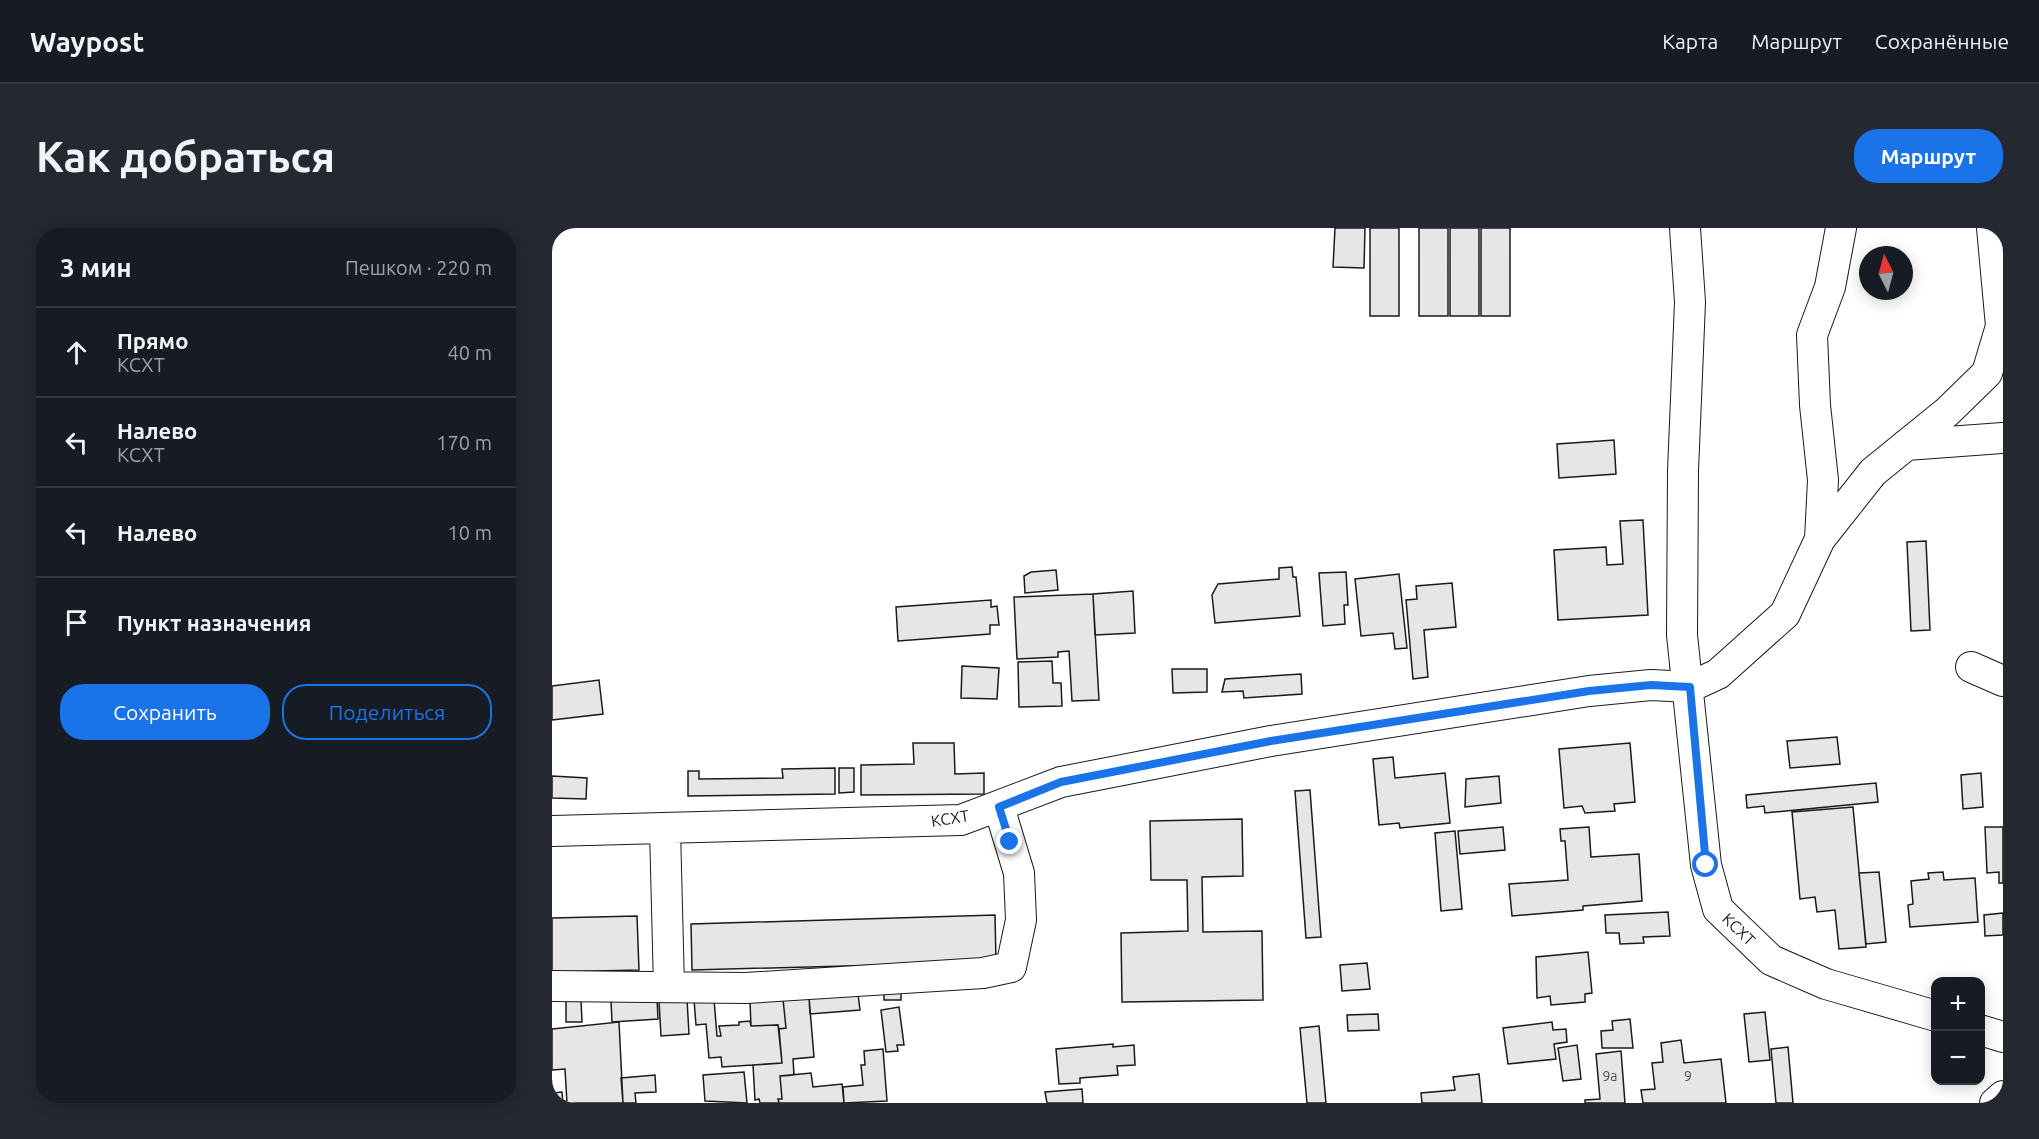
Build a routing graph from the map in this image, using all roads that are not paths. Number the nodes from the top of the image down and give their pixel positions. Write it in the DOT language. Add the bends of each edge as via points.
graph roads {
  1 [pos="1685,228"];
  2 [pos="1840,228"];
  3 [pos="1992,228"];
  4 [pos="2003,438"];
  5 [pos="1906,446"];
  6 [pos="1820,539"];
  7 [pos="1971,667"];
  8 [pos="2003,681"];
  9 [pos="1690,687"];
  10 [pos="999,807"];
  11 [pos="665,829"];
  12 [pos="552,831"];
  13 [pos="552,986"];
  14 [pos="669,987"];
  15 [pos="1931,1015"];
  16 [pos="1983,1031"];
  17 [pos="2003,1037"];
  18 [pos="2003,1096"];
  19 [pos="1995,1103"];
  1 -- 9 [label="street" via="1690,302 1682,635"];
  2 -- 6 [label="street" via="1830,287 1812,335 1823,480"];
  3 -- 5 [label="street" via="2001,326 1986,373"];
  4 -- 5 [label="street"];
  5 -- 6 [label="street" via="1873,472"];
  6 -- 9 [label="street" via="1785,614 1718,674"];
  7 -- 8 [label="street"];
  9 -- 10 [label="street, КСХТ" via="1651,685 1589,691 1271,741 1061,782"];
  9 -- 15 [label="street, КСХТ" via="1706,865 1718,909 1771,960 1826,984"];
  10 -- 11 [label="street, КСХТ" via="961,819 925,822"];
  10 -- 14 [label="street" via="1019,873 1021,920 1011,967 983,973 746,988"];
  11 -- 12 [label="street, КСХТ"];
  11 -- 14 [label="street"];
  13 -- 14 [label="street"];
  16 -- 17 [label="street"];
  18 -- 19 [label="street"];
}
